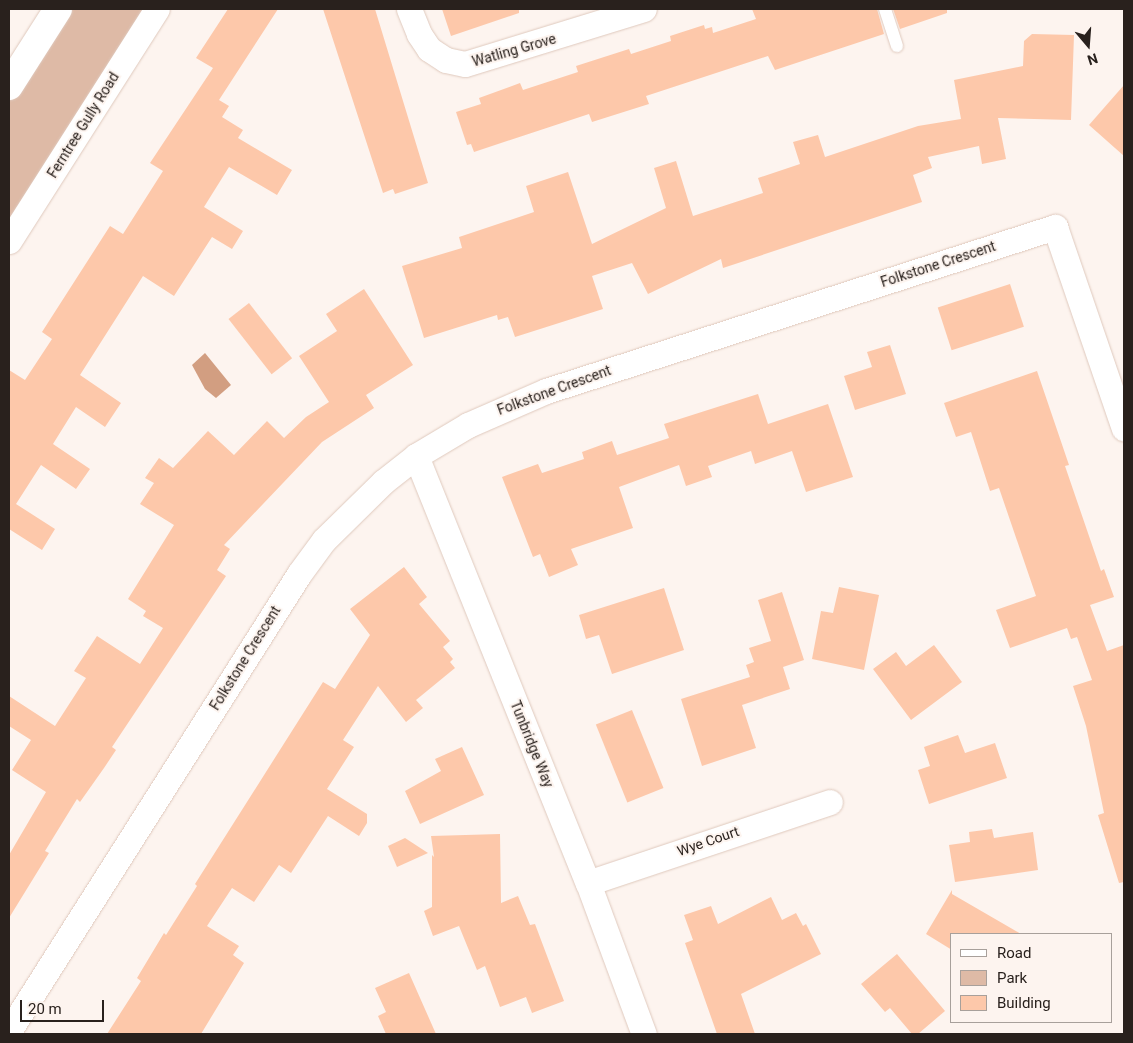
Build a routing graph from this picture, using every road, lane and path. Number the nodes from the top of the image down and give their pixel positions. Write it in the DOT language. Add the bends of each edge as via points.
graph roads {
  1 [pos="58,9"];
  2 [pos="157,9"];
  3 [pos="409,9"];
  4 [pos="644,9"];
  5 [pos="885,9"];
  6 [pos="897,46"];
  7 [pos="9,86"];
  8 [pos="9,241"];
  9 [pos="1124,429"];
  10 [pos="416,456"];
  11 [pos="830,802"];
  12 [pos="588,883"];
  13 [pos="9,1031"];
  14 [pos="644,1034"];
  1 -- 7 [label="main road"];
  2 -- 8 [label="street, Ferntree Gully Road"];
  3 -- 4 [label="street, Watling Grove" via="418,34 429,49 446,60 466,64"];
  5 -- 6 [label="lane"];
  9 -- 10 [label="street, Folkstone Crescent" via="1055,227 517,401"];
  10 -- 12 [label="street, Tunbridge Way"];
  10 -- 13 [label="street, Folkstone Crescent" via="352,510 299,574"];
  11 -- 12 [label="street, Wye Court"];
  12 -- 14 [label="street, Tunbridge Way"];
}
